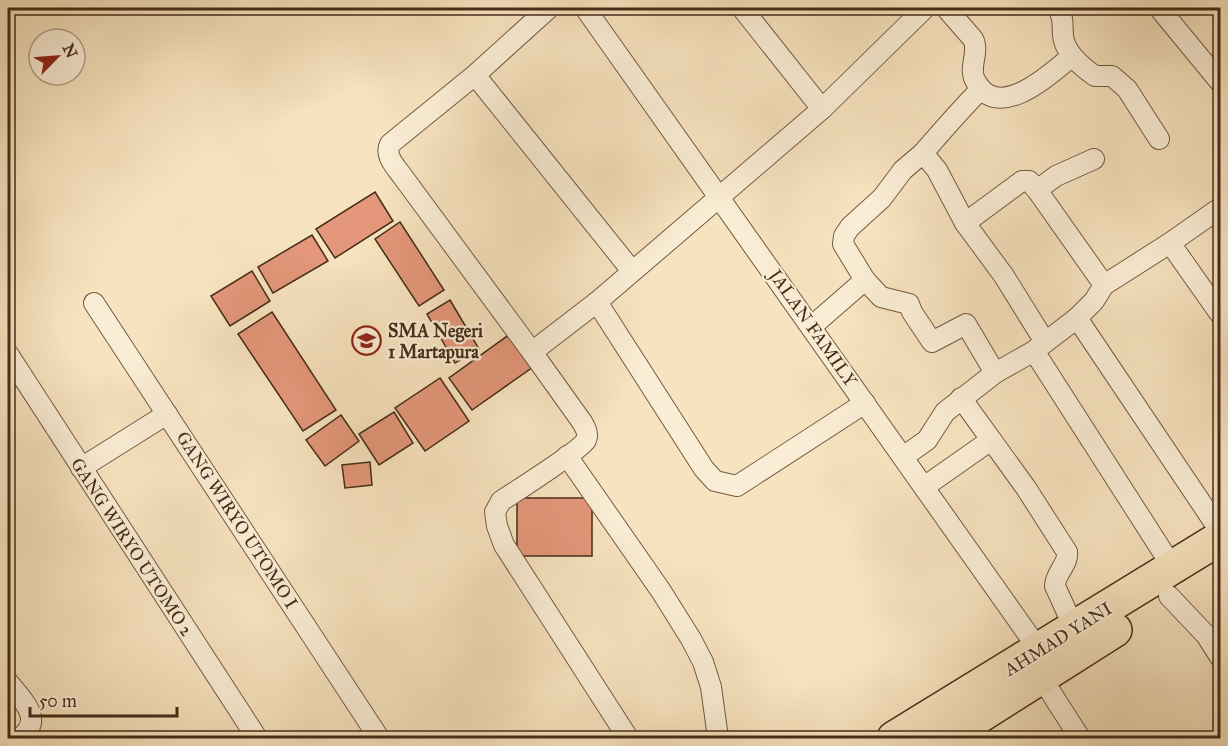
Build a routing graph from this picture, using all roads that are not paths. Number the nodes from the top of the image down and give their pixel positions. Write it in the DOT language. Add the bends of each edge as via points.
graph roads {
  1 [pos="549,8"];
  2 [pos="585,8"];
  3 [pos="742,8"];
  4 [pos="946,8"];
  5 [pos="1058,8"];
  6 [pos="1159,8"];
  7 [pos="919,9"];
  8 [pos="1072,56"];
  9 [pos="1216,68"];
  10 [pos="476,75"];
  11 [pos="981,89"];
  12 [pos="822,109"];
  13 [pos="1159,139"];
  14 [pos="923,153"];
  15 [pos="1094,159"];
  16 [pos="1037,190"];
  17 [pos="720,196"];
  18 [pos="1221,208"];
  19 [pos="965,223"];
  20 [pos="1170,243"];
  21 [pos="633,271"];
  22 [pos="865,280"];
  23 [pos="1104,285"];
  24 [pos="597,302"];
  25 [pos="94,303"];
  26 [pos="1221,314"];
  27 [pos="1077,318"];
  28 [pos="811,327"];
  29 [pos="1039,346"];
  30 [pos="532,352"];
  31 [pos="8,354"];
  32 [pos="995,373"];
  33 [pos="962,398"];
  34 [pos="865,403"];
  35 [pos="167,414"];
  36 [pos="991,440"];
  37 [pos="567,456"];
  38 [pos="903,457"];
  39 [pos="81,468"];
  40 [pos="924,487"];
  41 [pos="1221,531"];
  42 [pos="1221,538"];
  43 [pos="1221,564"];
  44 [pos="1171,582"];
  45 [pos="1074,628"];
  46 [pos="1221,657"];
  47 [pos="1040,663"];
  48 [pos="8,682"];
  49 [pos="20,738"];
  50 [pos="256,738"];
  51 [pos="379,738"];
  52 [pos="628,738"];
  53 [pos="718,738"];
  54 [pos="894,738"];
  55 [pos="945,738"];
  56 [pos="1080,738"];
  1 -- 10 [label="street"];
  2 -- 17 [label="street, JALAN FAMILY"];
  3 -- 12 [label="street"];
  4 -- 11 [label="street" via="976,44 973,74"];
  5 -- 8 [label="street"];
  6 -- 9 [label="street"];
  7 -- 12 [label="street"];
  8 -- 11 [label="street" via="1024,92 999,98"];
  8 -- 13 [label="street" via="1095,76 1112,76 1127,89"];
  10 -- 21 [label="street"];
  10 -- 30 [label="street" via="390,144 389,157"];
  11 -- 14 [label="street"];
  12 -- 17 [label="street"];
  14 -- 19 [label="street" via="937,170"];
  14 -- 22 [label="street" via="844,236 843,243"];
  15 -- 16 [label="street" via="1056,176"];
  16 -- 19 [label="street" via="1029,181 1022,181"];
  16 -- 23 [label="street"];
  17 -- 21 [label="street"];
  17 -- 28 [label="street, JALAN FAMILY"];
  18 -- 20 [label="street"];
  19 -- 29 [label="street" via="1004,276"];
  20 -- 23 [label="street"];
  20 -- 26 [label="street"];
  21 -- 24 [label="street"];
  22 -- 28 [label="street"];
  22 -- 32 [label="street" via="881,297 909,304 932,342 971,321"];
  23 -- 27 [label="street"];
  24 -- 30 [label="street"];
  24 -- 34 [label="street" via="704,469 716,481 737,486"];
  25 -- 35 [label="street, GANG WIRYO UTOMO I"];
  27 -- 29 [label="street"];
  27 -- 41 [label="street"];
  28 -- 34 [label="street, JALAN FAMILY"];
  29 -- 32 [label="street"];
  29 -- 44 [label="street"];
  30 -- 37 [label="street" via="586,428 586,441"];
  31 -- 39 [label="street, GANG WIRYO UTOMO 2"];
  32 -- 33 [label="street"];
  33 -- 36 [label="street"];
  33 -- 38 [label="street" via="945,412 927,440"];
  34 -- 38 [label="street, JALAN FAMILY"];
  35 -- 39 [label="street"];
  35 -- 51 [label="street, GANG WIRYO UTOMO I"];
  36 -- 40 [label="street"];
  36 -- 45 [label="street" via="1067,552 1055,586"];
  37 -- 52 [label="street" via="501,501 495,512 497,526 504,544"];
  37 -- 53 [label="street" via="691,639 711,687"];
  38 -- 40 [label="street, JALAN FAMILY"];
  39 -- 50 [label="street, GANG WIRYO UTOMO 2"];
  40 -- 47 [label="street, JALAN FAMILY"];
  42 -- 44 [label="highway, AHMAD YANI"];
  43 -- 44 [label="highway"];
  44 -- 45 [label="highway, AHMAD YANI"];
  44 -- 46 [label="street"];
  44 -- 47 [label="highway"];
  45 -- 47 [label="highway, AHMAD YANI"];
  47 -- 54 [label="highway, AHMAD YANI"];
  47 -- 55 [label="highway"];
  47 -- 56 [label="street, JALAN FAMILY"];
  48 -- 49 [label="street" via="31,715 31,727"];
}
